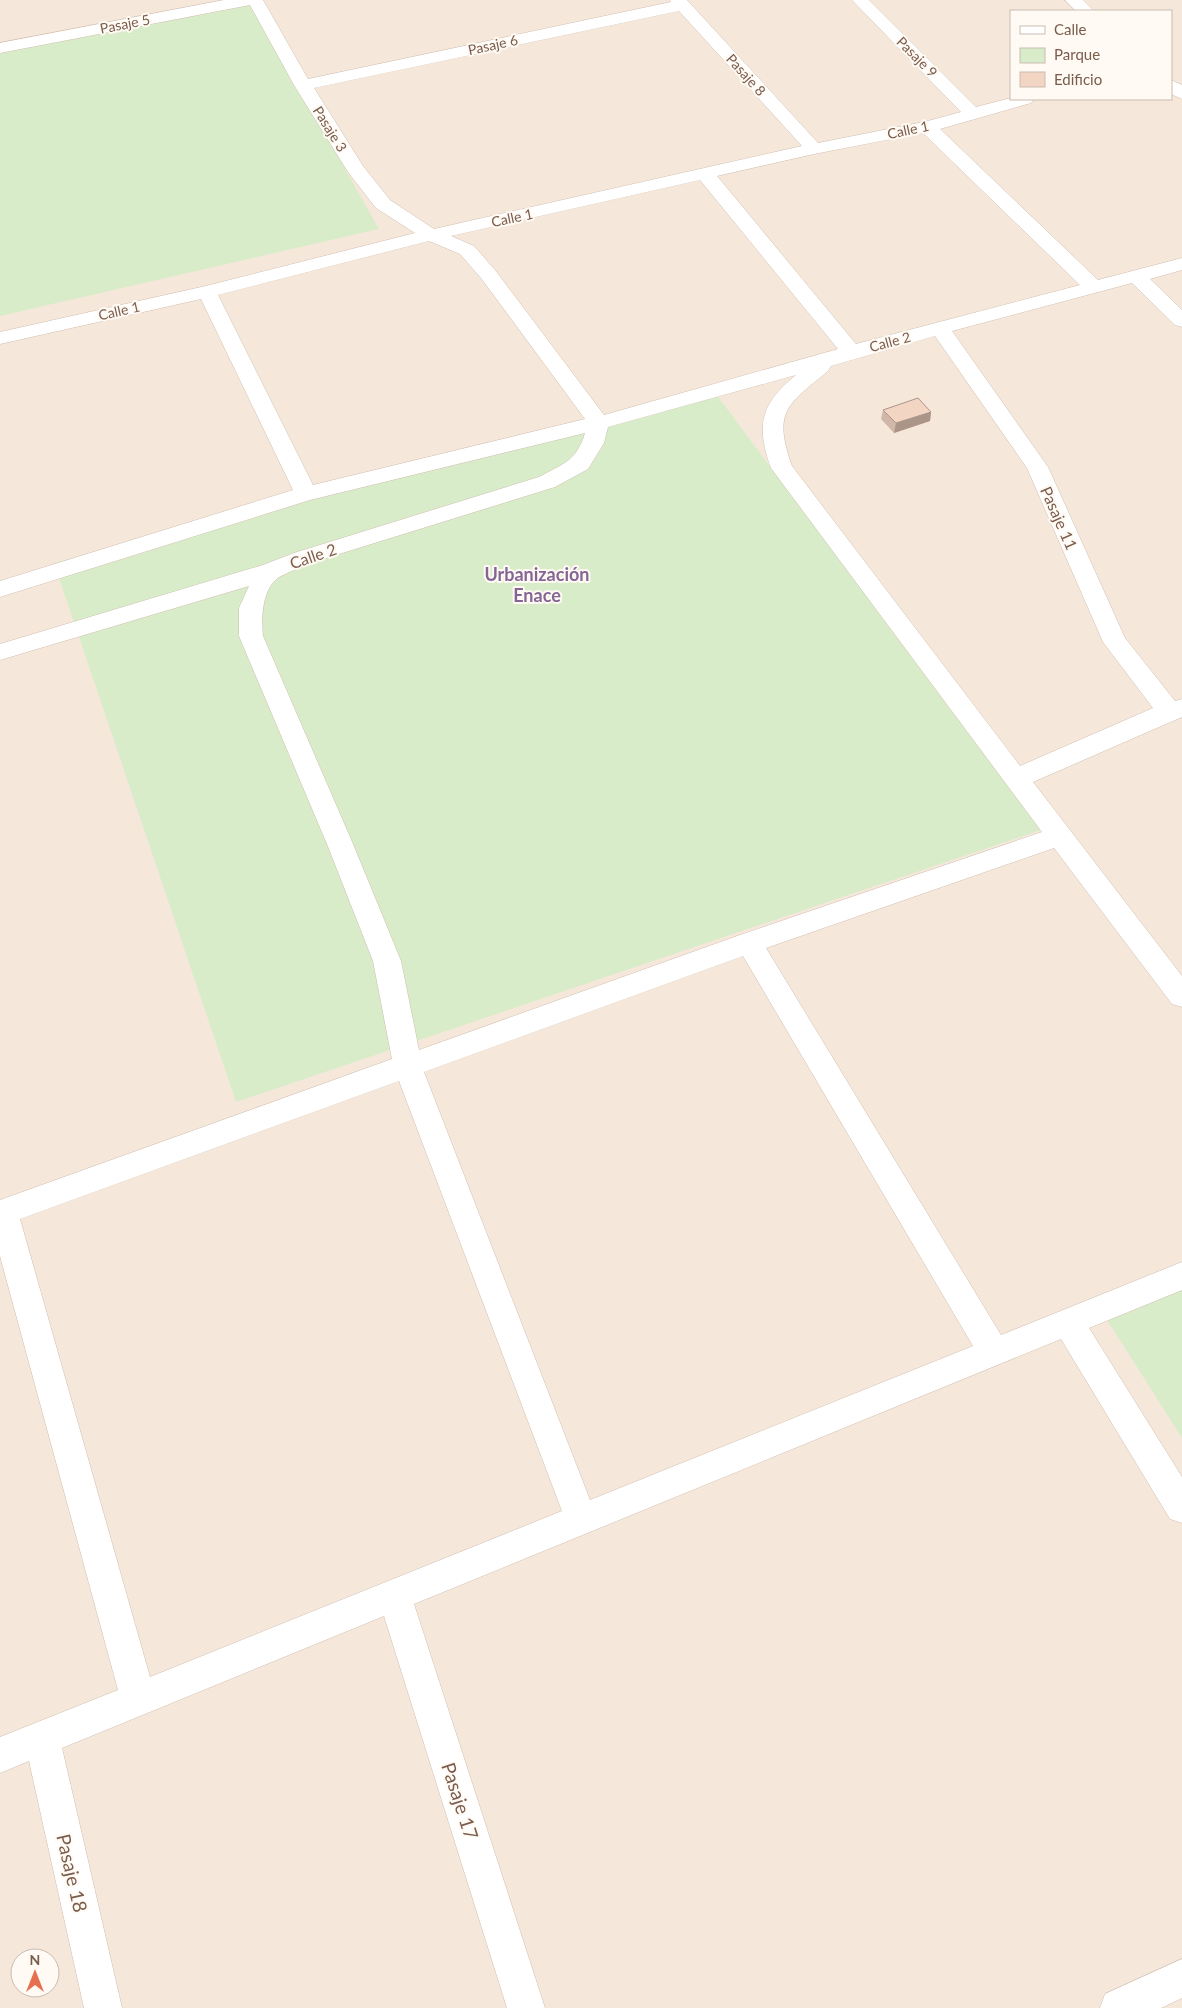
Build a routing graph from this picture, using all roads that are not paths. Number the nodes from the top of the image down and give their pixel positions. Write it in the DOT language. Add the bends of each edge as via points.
graph roads {
  1 [pos="250,0"];
  2 [pos="255,0"];
  3 [pos="860,0"];
  4 [pos="1074,0"];
  5 [pos="681,3"];
  6 [pos="1085,10"];
  7 [pos="0,48"];
  8 [pos="303,85"];
  9 [pos="1172,86"];
  10 [pos="1182,94"];
  11 [pos="1022,100"];
  12 [pos="974,114"];
  13 [pos="927,126"];
  14 [pos="814,150"];
  15 [pos="706,175"];
  16 [pos="431,235"];
  17 [pos="1182,264"];
  18 [pos="1136,276"];
  19 [pos="1095,288"];
  20 [pos="207,292"];
  21 [pos="1182,321"];
  22 [pos="940,329"];
  23 [pos="0,338"];
  24 [pos="851,352"];
  25 [pos="828,360"];
  26 [pos="599,423"];
  27 [pos="306,494"];
  28 [pos="271,571"];
  29 [pos="0,589"];
  30 [pos="0,652"];
  31 [pos="1176,710"];
  32 [pos="1016,780"];
  33 [pos="1059,836"];
  34 [pos="748,943"];
  35 [pos="1182,996"];
  36 [pos="408,1067"];
  37 [pos="1,1212"];
  38 [pos="1182,1276"];
  39 [pos="1068,1322"];
  40 [pos="994,1352"];
  41 [pos="1182,1507"];
  42 [pos="580,1519"];
  43 [pos="394,1595"];
  44 [pos="138,1698"];
  45 [pos="42,1738"];
  46 [pos="0,1755"];
  47 [pos="1182,1978"];
  48 [pos="103,2008"];
  49 [pos="526,2008"];
  50 [pos="1119,2008"];
  1 -- 7 [label="street, Pasaje 5"];
  2 -- 8 [label="street, Pasaje 3"];
  3 -- 12 [label="street, Pasaje 9"];
  4 -- 6 [label="street"];
  5 -- 8 [label="street, Pasaje 6"];
  5 -- 14 [label="street, Pasaje 8"];
  8 -- 16 [label="street, Pasaje 3" via="355,168 383,204"];
  9 -- 10 [label="street"];
  11 -- 12 [label="street, Calle 1"];
  12 -- 13 [label="street, Calle 1"];
  13 -- 14 [label="street, Calle 1"];
  13 -- 19 [label="street"];
  14 -- 15 [label="street, Calle 1"];
  15 -- 16 [label="street, Calle 1"];
  15 -- 24 [label="street"];
  16 -- 20 [label="street, Calle 1"];
  16 -- 26 [label="street, Pasaje 3" via="467,250"];
  17 -- 18 [label="street, Calle 2"];
  18 -- 19 [label="street, Calle 2"];
  18 -- 21 [label="street"];
  19 -- 22 [label="street, Calle 2"];
  20 -- 23 [label="street, Calle 1"];
  20 -- 27 [label="street"];
  22 -- 24 [label="street, Calle 2"];
  22 -- 31 [label="street, Pasaje 11" via="1037,468 1115,642"];
  24 -- 25 [label="street, Calle 2"];
  25 -- 26 [label="street, Calle 2"];
  25 -- 32 [label="street" via="781,400 776,411 772,426 774,446 782,468"];
  26 -- 27 [label="street, Calle 2"];
  26 -- 28 [label="street, Calle 2" via="593,443 580,464 547,482 302,558"];
  27 -- 29 [label="street, Calle 2"];
  28 -- 30 [label="street, Calle 2"];
  28 -- 36 [label="street" via="254,595 248,617 251,636 387,961"];
  31 -- 32 [label="street"];
  32 -- 33 [label="street"];
  33 -- 34 [label="street"];
  33 -- 35 [label="street"];
  34 -- 36 [label="street"];
  34 -- 40 [label="street"];
  36 -- 37 [label="street"];
  36 -- 42 [label="street"];
  37 -- 44 [label="street"];
  38 -- 39 [label="street"];
  39 -- 40 [label="street"];
  39 -- 41 [label="street"];
  40 -- 42 [label="street"];
  42 -- 43 [label="street"];
  43 -- 44 [label="street"];
  43 -- 49 [label="street, Pasaje 17"];
  44 -- 45 [label="street"];
  45 -- 46 [label="street"];
  45 -- 48 [label="street, Pasaje 18"];
  47 -- 50 [label="street"];
}
